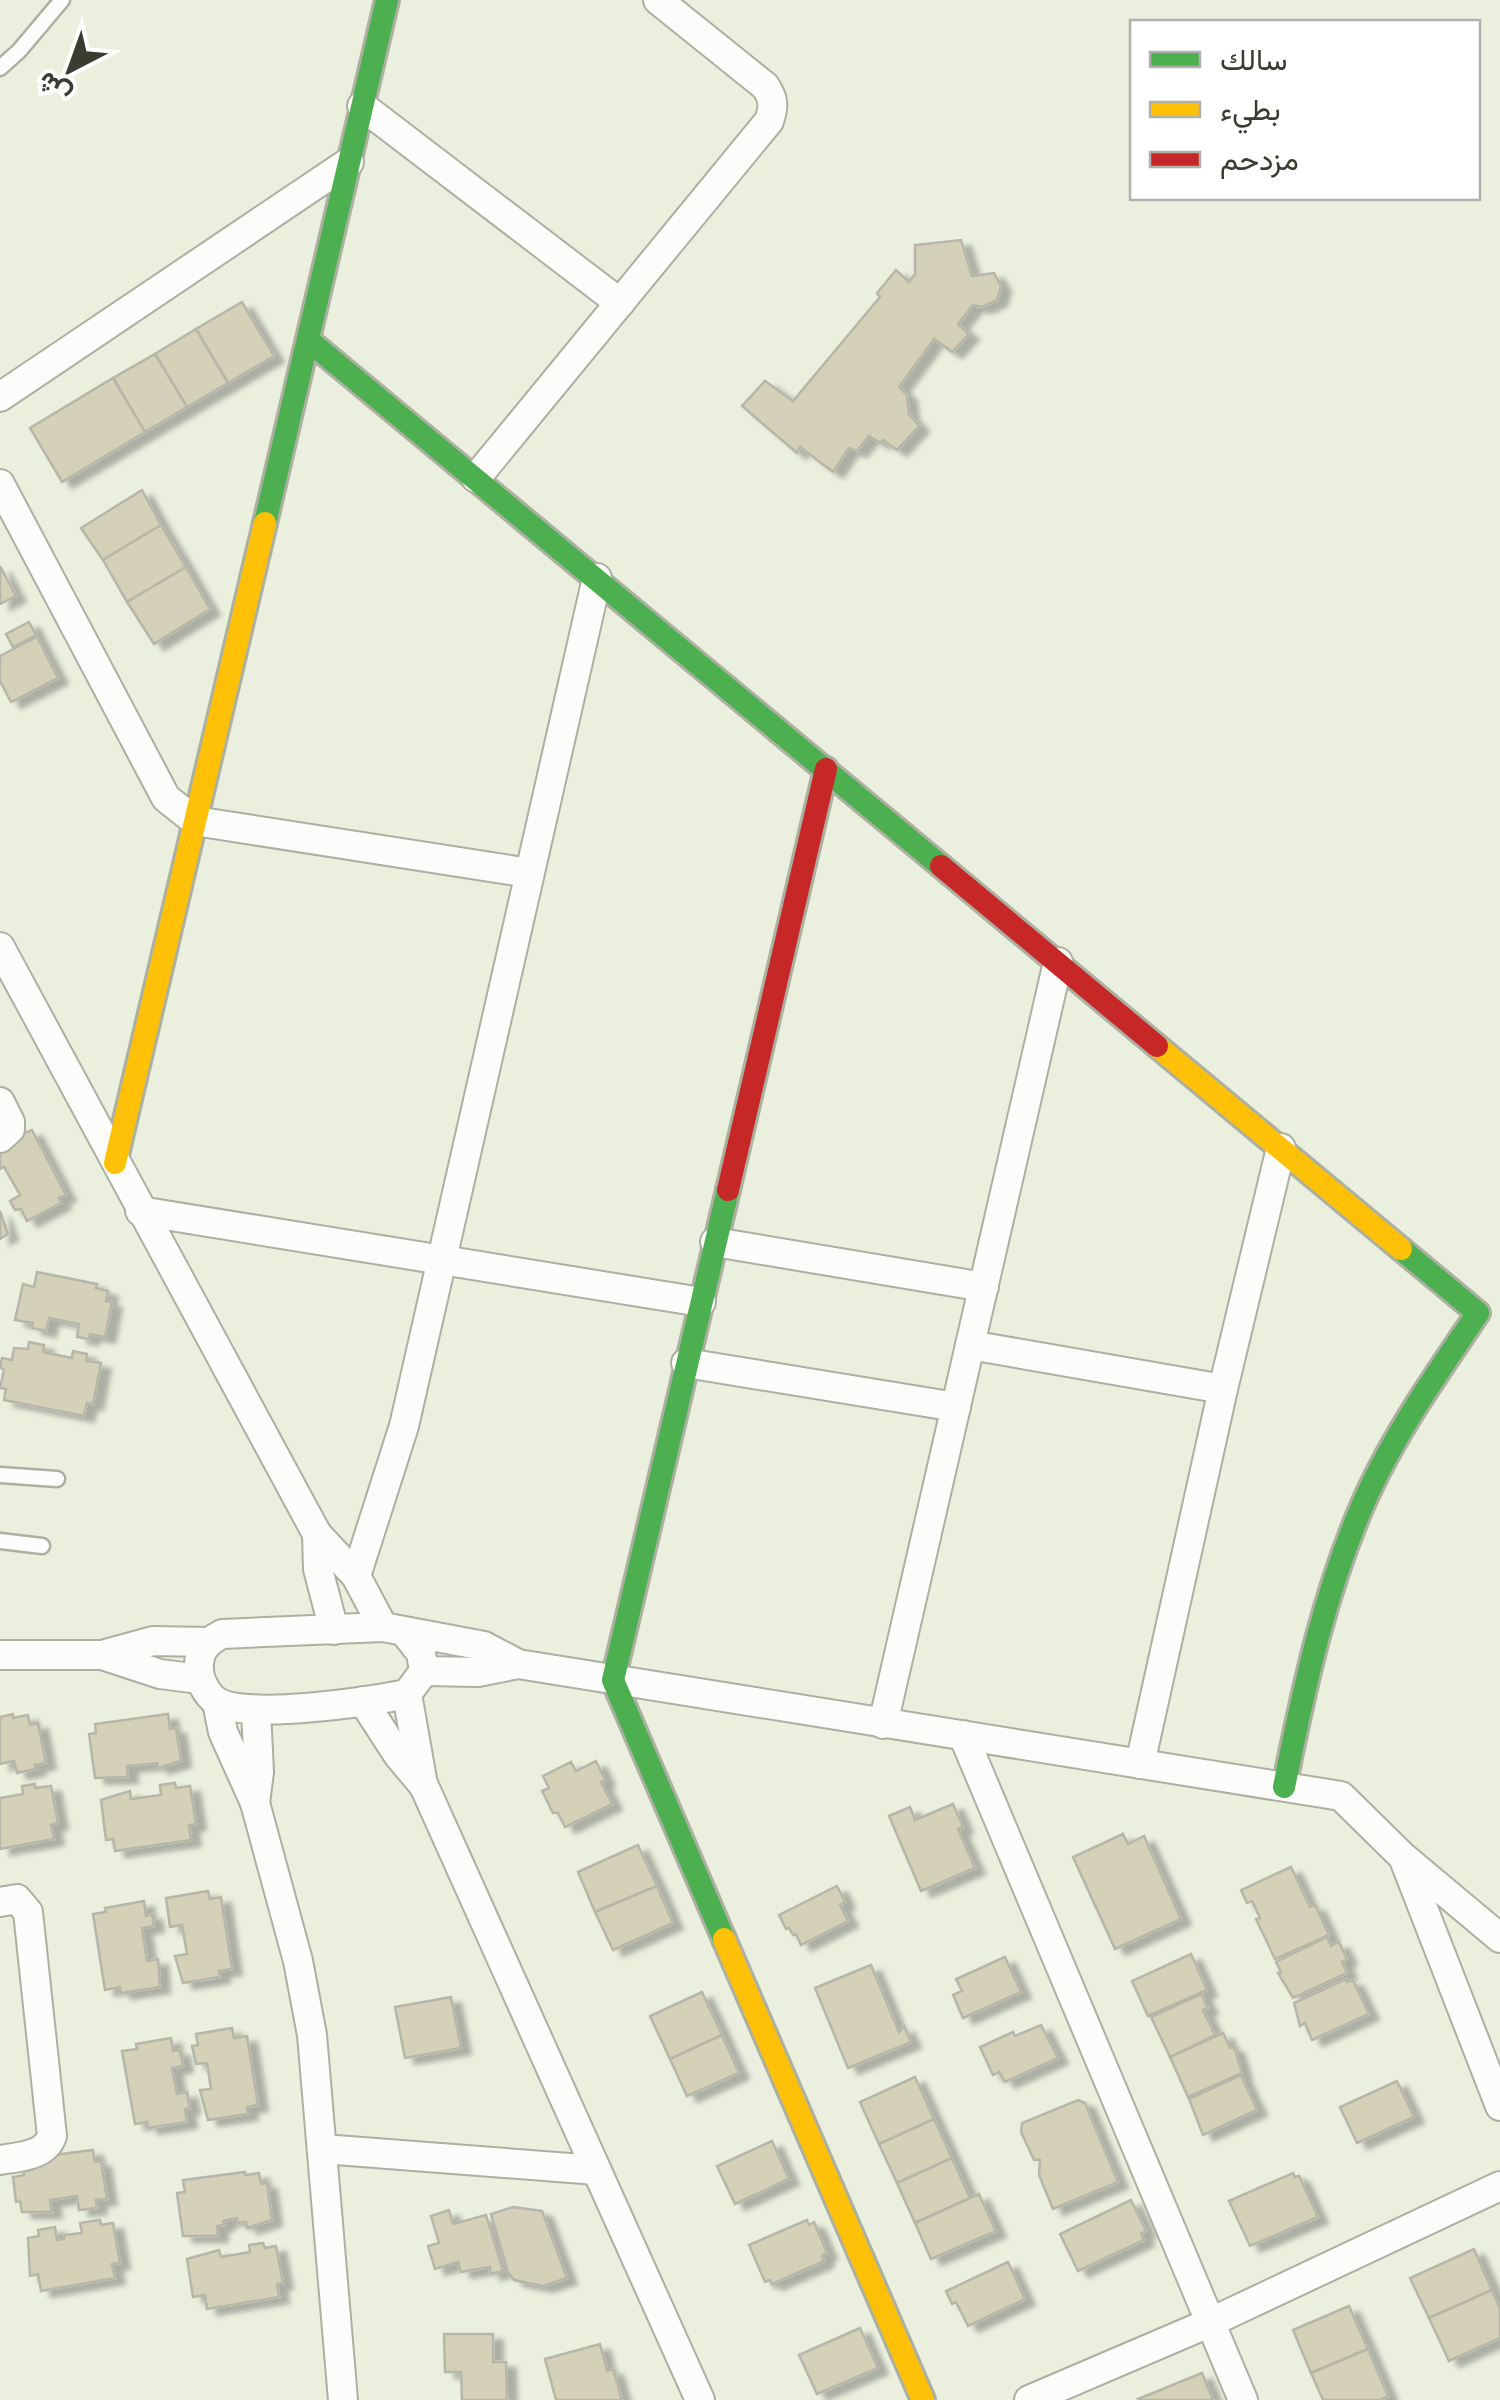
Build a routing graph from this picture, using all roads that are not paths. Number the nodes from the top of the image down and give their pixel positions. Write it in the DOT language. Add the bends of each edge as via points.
graph roads {
  1 [pos="62,0"];
  2 [pos="387,0"];
  3 [pos="658,0"];
  4 [pos="0,68"];
  5 [pos="362,106"];
  6 [pos="350,162"];
  7 [pos="620,303"];
  8 [pos="308,340"];
  9 [pos="0,397"];
  10 [pos="476,478"];
  11 [pos="0,484"];
  12 [pos="596,578"];
  13 [pos="826,769"];
  14 [pos="195,821"];
  15 [pos="529,873"];
  16 [pos="0,948"];
  17 [pos="1058,962"];
  18 [pos="0,1102"];
  19 [pos="0,1138"];
  20 [pos="1281,1148"];
  21 [pos="115,1164"];
  22 [pos="140,1211"];
  23 [pos="715,1242"];
  24 [pos="440,1260"];
  25 [pos="984,1287"];
  26 [pos="701,1302"];
  27 [pos="970,1345"];
  28 [pos="686,1363"];
  29 [pos="1223,1388"];
  30 [pos="956,1407"];
  31 [pos="0,1475"];
  32 [pos="56,1479"];
  33 [pos="317,1534"];
  34 [pos="0,1541"];
  35 [pos="42,1546"];
  36 [pos="356,1576"];
  37 [pos="334,1630"];
  38 [pos="395,1630"];
  39 [pos="208,1642"];
  40 [pos="102,1655"];
  41 [pos="0,1656"];
  42 [pos="518,1664"];
  43 [pos="613,1680"];
  44 [pos="416,1682"];
  45 [pos="208,1690"];
  46 [pos="362,1701"];
  47 [pos="256,1710"];
  48 [pos="883,1724"];
  49 [pos="963,1735"];
  50 [pos="1140,1764"];
  51 [pos="424,1786"];
  52 [pos="1284,1787"];
  53 [pos="254,1803"];
  54 [pos="1402,1856"];
  55 [pos="0,1902"];
  56 [pos="1500,1938"];
  57 [pos="1500,2106"];
  58 [pos="324,2149"];
  59 [pos="0,2160"];
  60 [pos="596,2170"];
  61 [pos="1500,2186"];
  62 [pos="1209,2322"];
  63 [pos="343,2400"];
  64 [pos="700,2400"];
  65 [pos="923,2400"];
  66 [pos="1028,2400"];
  67 [pos="1242,2400"];
  1 -- 4 [label="lane"];
  2 -- 5 [label="street"];
  3 -- 7 [label="street" via="765,86 774,109"];
  5 -- 6 [label="street"];
  5 -- 7 [label="street"];
  6 -- 8 [label="street"];
  6 -- 9 [label="street"];
  7 -- 10 [label="street"];
  8 -- 10 [label="street"];
  8 -- 14 [label="street"];
  10 -- 12 [label="street"];
  11 -- 14 [label="street" via="166,798"];
  12 -- 13 [label="street"];
  12 -- 15 [label="street"];
  13 -- 17 [label="street"];
  13 -- 23 [label="street"];
  14 -- 15 [label="street"];
  14 -- 21 [label="street"];
  15 -- 24 [label="street"];
  16 -- 21 [label="street"];
  17 -- 20 [label="street"];
  17 -- 25 [label="street"];
  18 -- 19 [label="street" via="10,1128"];
  20 -- 29 [label="street"];
  20 -- 52 [label="street" via="1478,1313 1386,1456 1358,1520 1310,1657"];
  21 -- 22 [label="street"];
  22 -- 24 [label="street"];
  22 -- 33 [label="street"];
  23 -- 25 [label="street"];
  23 -- 26 [label="street"];
  24 -- 26 [label="street"];
  24 -- 36 [label="street" via="404,1426"];
  25 -- 27 [label="street"];
  26 -- 28 [label="street"];
  27 -- 29 [label="street"];
  27 -- 30 [label="street"];
  28 -- 30 [label="street"];
  28 -- 43 [label="street"];
  29 -- 50 [label="street"];
  30 -- 48 [label="street"];
  31 -- 32 [label="lane"];
  33 -- 36 [label="street"];
  33 -- 37 [label="street" via="318,1569"];
  34 -- 35 [label="lane"];
  36 -- 38 [label="street"];
  37 -- 38 [label="street"];
  37 -- 39 [label="street" via="240,1632"];
  38 -- 42 [label="street" via="484,1646"];
  38 -- 44 [label="street" via="421,1653"];
  39 -- 40 [label="street" via="153,1641"];
  39 -- 45 [label="street" via="198,1658"];
  40 -- 41 [label="street"];
  40 -- 45 [label="street"];
  42 -- 43 [label="street"];
  42 -- 44 [label="street"];
  43 -- 48 [label="street"];
  43 -- 65 [label="street"];
  44 -- 46 [label="street"];
  44 -- 51 [label="street"];
  45 -- 47 [label="street"];
  45 -- 53 [label="street"];
  46 -- 47 [label="street"];
  46 -- 51 [label="street"];
  47 -- 53 [label="street"];
  48 -- 49 [label="street"];
  49 -- 50 [label="street"];
  49 -- 62 [label="street"];
  50 -- 52 [label="street"];
  51 -- 60 [label="street"];
  52 -- 54 [label="street" via="1341,1796"];
  53 -- 58 [label="street" via="298,1961"];
  54 -- 56 [label="street"];
  54 -- 57 [label="street"];
  55 -- 59 [label="street" via="17,1899 28,1912 52,2136 46,2147"];
  58 -- 60 [label="street"];
  58 -- 63 [label="street"];
  60 -- 64 [label="street"];
  61 -- 62 [label="street"];
  62 -- 66 [label="street"];
  62 -- 67 [label="street"];
}
